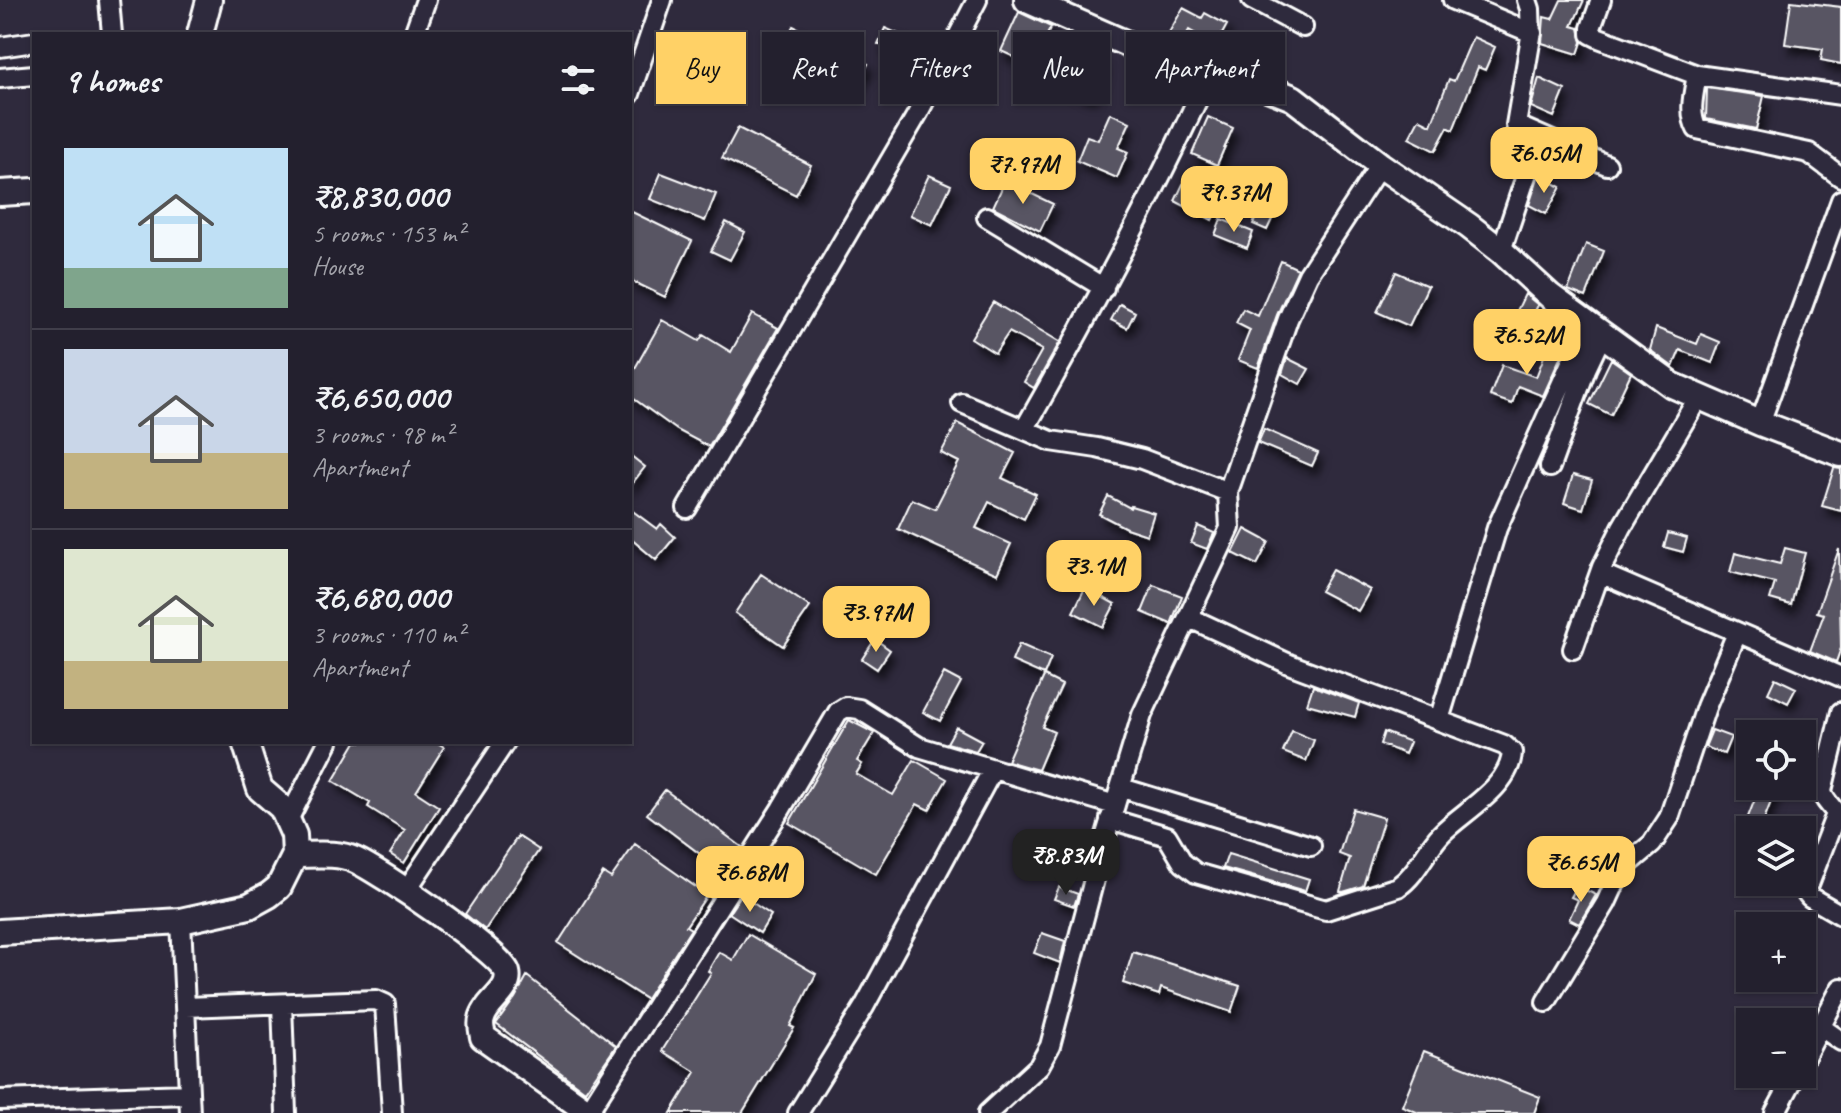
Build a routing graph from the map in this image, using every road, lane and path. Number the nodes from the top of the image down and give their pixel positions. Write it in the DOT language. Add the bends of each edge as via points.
graph roads {
  1 [pos="109,0"];
  2 [pos="209,0"];
  3 [pos="426,0"];
  4 [pos="662,0"];
  5 [pos="977,0"];
  6 [pos="1027,0"];
  7 [pos="1252,0"];
  8 [pos="1453,0"];
  9 [pos="1527,0"];
  10 [pos="1601,0"];
  11 [pos="1303,27"];
  12 [pos="112,32"];
  13 [pos="201,32"];
  14 [pos="415,32"];
  15 [pos="1532,33"];
  16 [pos="32,42"];
  17 [pos="1126,43"];
  18 [pos="0,47"];
  19 [pos="32,75"];
  20 [pos="1697,75"];
  21 [pos="0,78"];
  22 [pos="632,88"];
  23 [pos="1285,95"];
  24 [pos="1841,95"];
  25 [pos="1196,104"];
  26 [pos="1516,125"];
  27 [pos="1380,165"];
  28 [pos="1607,165"];
  29 [pos="1841,177"];
  30 [pos="32,191"];
  31 [pos="0,193"];
  32 [pos="1841,200"];
  33 [pos="987,217"];
  34 [pos="1501,251"];
  35 [pos="1104,288"];
  36 [pos="1595,330"];
  37 [pos="1698,398"];
  38 [pos="962,403"];
  39 [pos="1760,423"];
  40 [pos="1025,428"];
  41 [pos="1841,454"];
  42 [pos="1550,467"];
  43 [pos="1228,492"];
  44 [pos="687,508"];
  45 [pos="1600,573"];
  46 [pos="1188,617"];
  47 [pos="1737,633"];
  48 [pos="1573,649"];
  49 [pos="1841,677"];
  50 [pos="1841,712"];
  51 [pos="1439,720"];
  52 [pos="246,744"];
  53 [pos="327,744"];
  54 [pos="504,744"];
  55 [pos="993,769"];
  56 [pos="1116,804"];
  57 [pos="288,820"];
  58 [pos="1311,846"];
  59 [pos="295,855"];
  60 [pos="405,892"];
  61 [pos="1841,915"];
  62 [pos="181,921"];
  63 [pos="0,932"];
  64 [pos="1841,988"];
  65 [pos="1546,1002"];
  66 [pos="282,1004"];
  67 [pos="186,1007"];
  68 [pos="1821,1027"];
  69 [pos="1816,1036"];
  70 [pos="1841,1041"];
  71 [pos="1788,1088"];
  72 [pos="0,1100"];
  73 [pos="190,1104"];
  74 [pos="589,1112"];
  75 [pos="286,1113"];
  76 [pos="392,1113"];
  77 [pos="798,1113"];
  78 [pos="988,1113"];
  79 [pos="1775,1113"];
  1 -- 12 [label="street"];
  2 -- 13 [label="street"];
  3 -- 14 [label="street"];
  4 -- 22 [label="street"];
  5 -- 44 [label="street" via="918,113"];
  6 -- 17 [label="street"];
  7 -- 11 [label="street"];
  8 -- 15 [label="street"];
  9 -- 15 [label="street"];
  10 -- 20 [label="street" via="1591,34"];
  15 -- 26 [label="street"];
  16 -- 18 [label="street"];
  19 -- 21 [label="street"];
  20 -- 24 [label="street"];
  20 -- 29 [label="street" via="1692,120 1697,129 1809,153"];
  23 -- 27 [label="street"];
  25 -- 35 [label="street"];
  26 -- 28 [label="street"];
  26 -- 34 [label="street" via="1527,173"];
  27 -- 34 [label="street"];
  27 -- 43 [label="street" via="1301,290"];
  30 -- 31 [label="street"];
  32 -- 39 [label="street"];
  33 -- 35 [label="street"];
  34 -- 36 [label="street"];
  35 -- 40 [label="street"];
  36 -- 37 [label="street"];
  36 -- 42 [label="street"];
  36 -- 51 [label="street" via="1497,528"];
  37 -- 39 [label="street"];
  37 -- 45 [label="street"];
  38 -- 40 [label="street"];
  39 -- 41 [label="street"];
  40 -- 43 [label="street" via="1051,441 1142,459"];
  43 -- 46 [label="street" via="1230,528"];
  45 -- 47 [label="street"];
  45 -- 48 [label="street"];
  46 -- 51 [label="street" via="1289,664"];
  46 -- 56 [label="street" via="1142,715"];
  47 -- 49 [label="street"];
  47 -- 65 [label="street" via="1669,818 1652,844 1621,870"];
  50 -- 61 [label="street" via="1822,791 1836,814 1806,892"];
  51 -- 56 [label="street" via="1504,745 1512,752 1511,763 1481,802 1439,836 1408,880 1341,907 1326,910 1196,873 1183,863 1167,836"];
  52 -- 57 [label="street" via="260,789"];
  53 -- 57 [label="street"];
  54 -- 60 [label="street"];
  55 -- 56 [label="street"];
  55 -- 74 [label="street" via="919,747 859,709 838,712"];
  55 -- 77 [label="street" via="864,1007"];
  56 -- 58 [label="street"];
  56 -- 78 [label="street" via="1050,1046 1039,1066"];
  57 -- 59 [label="street"];
  59 -- 60 [label="street" via="354,859"];
  59 -- 62 [label="street" via="279,887 249,906"];
  60 -- 74 [label="street" via="505,966 507,985 481,1020 483,1037"];
  62 -- 63 [label="street"];
  62 -- 67 [label="street"];
  64 -- 68 [label="street"];
  66 -- 67 [label="street"];
  66 -- 75 [label="street"];
  66 -- 76 [label="street" via="385,1004"];
  67 -- 73 [label="street"];
  68 -- 69 [label="street"];
  68 -- 70 [label="street"];
  71 -- 79 [label="street"];
  72 -- 73 [label="street"];
}
